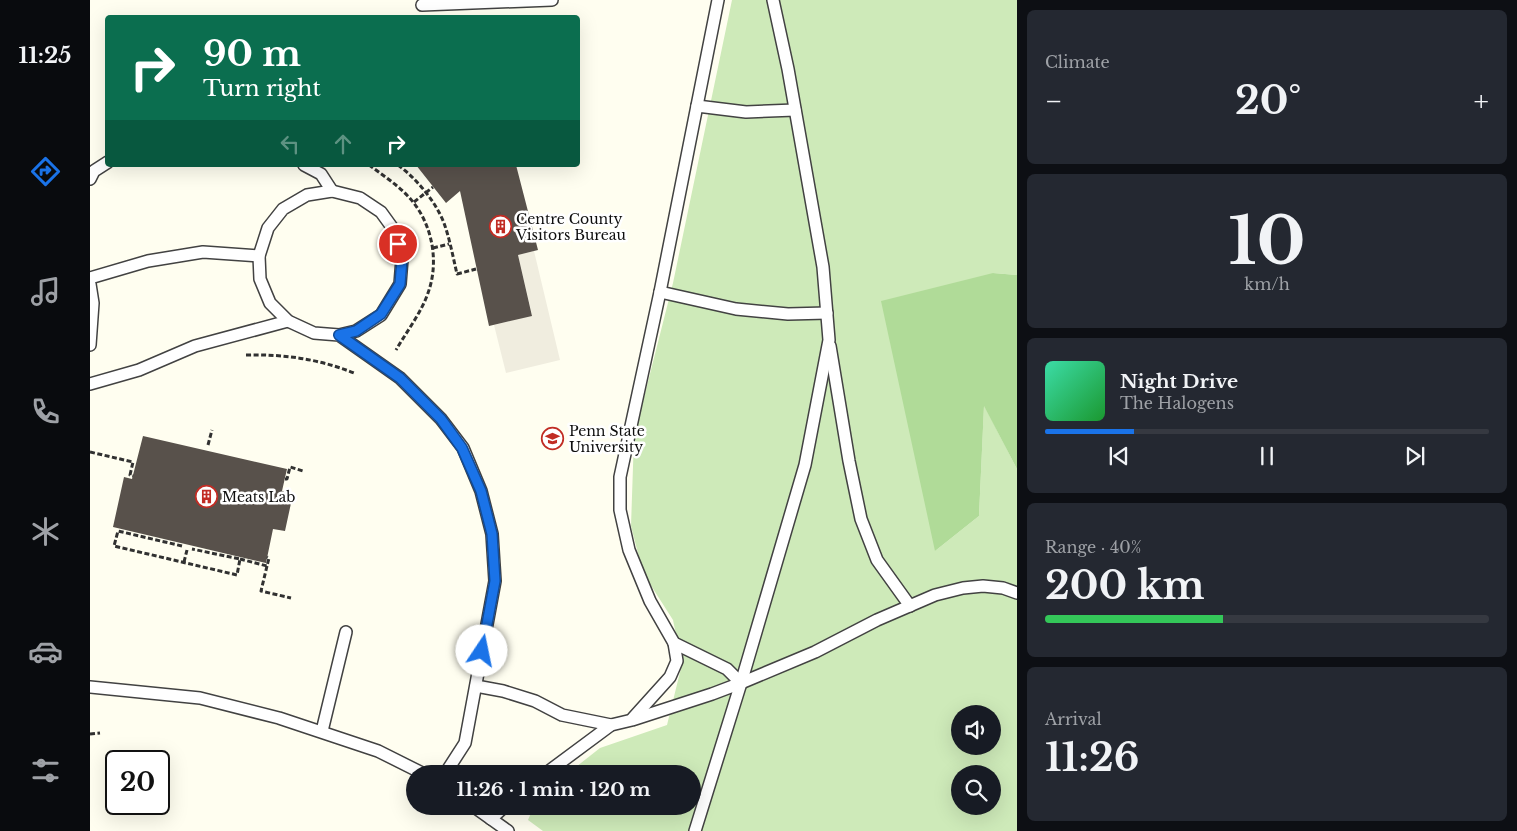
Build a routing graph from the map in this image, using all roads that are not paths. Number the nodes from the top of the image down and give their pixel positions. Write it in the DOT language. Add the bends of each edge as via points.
graph roads {
  1 [pos="552,0"];
  2 [pos="718,0"];
  3 [pos="773,0"];
  4 [pos="422,5"];
  5 [pos="697,106"];
  6 [pos="795,110"];
  7 [pos="105,164"];
  8 [pos="308,167"];
  9 [pos="90,179"];
  10 [pos="332,191"];
  11 [pos="259,256"];
  12 [pos="90,278"];
  13 [pos="90,284"];
  14 [pos="660,292"];
  15 [pos="827,313"];
  16 [pos="288,321"];
  17 [pos="339,335"];
  18 [pos="829,340"];
  19 [pos="90,345"];
  20 [pos="90,384"];
  21 [pos="1017,592"];
  22 [pos="910,606"];
  23 [pos="346,632"];
  24 [pos="674,643"];
  25 [pos="741,683"];
  26 [pos="476,686"];
  27 [pos="90,687"];
  28 [pos="632,720"];
  29 [pos="611,725"];
  30 [pos="322,731"];
  31 [pos="406,765"];
  32 [pos="451,765"];
  33 [pos="557,765"];
  34 [pos="485,815"];
  35 [pos="495,815"];
  36 [pos="491,819"];
  37 [pos="508,831"];
  38 [pos="695,831"];
  1 -- 4 [label="lane"];
  2 -- 5 [label="lane"];
  3 -- 6 [label="lane"];
  5 -- 6 [label="lane" via="746,112"];
  5 -- 14 [label="lane"];
  6 -- 15 [label="lane" via="824,267"];
  7 -- 9 [label="lane" via="94,171"];
  8 -- 10 [label="lane" via="321,174"];
  10 -- 11 [label="lane" via="307,195 283,209 268,228"];
  10 -- 17 [label="lane" via="360,198 381,212 394,230 402,259 400,284 381,314 356,331"];
  11 -- 12 [label="lane" via="203,252 148,262"];
  11 -- 16 [label="lane" via="260,279 270,303"];
  13 -- 19 [label="lane" via="93,303"];
  14 -- 15 [label="lane" via="736,309 788,314"];
  14 -- 24 [label="lane" via="620,477 620,510 628,550 650,601"];
  15 -- 18 [label="lane"];
  16 -- 17 [label="lane" via="314,333"];
  16 -- 20 [label="lane" via="195,346 139,370"];
  17 -- 26 [label="lane" via="400,378 441,419 462,448 481,491 492,534 495,581"];
  18 -- 22 [label="lane" via="861,519 877,560"];
  18 -- 25 [label="lane" via="805,465"];
  21 -- 22 [label="lane" via="983,586 963,588"];
  22 -- 25 [label="lane"];
  23 -- 30 [label="lane"];
  24 -- 25 [label="lane" via="727,669"];
  24 -- 28 [label="lane" via="677,660 670,677"];
  25 -- 28 [label="lane"];
  25 -- 38 [label="lane"];
  26 -- 29 [label="lane" via="534,700 562,716"];
  26 -- 32 [label="lane" via="465,743"];
  27 -- 30 [label="lane" via="200,698"];
  28 -- 29 [label="lane"];
  29 -- 33 [label="lane"];
  30 -- 31 [label="lane"];
  34 -- 36 [label="lane"];
  35 -- 36 [label="lane"];
  36 -- 37 [label="lane"];
}
